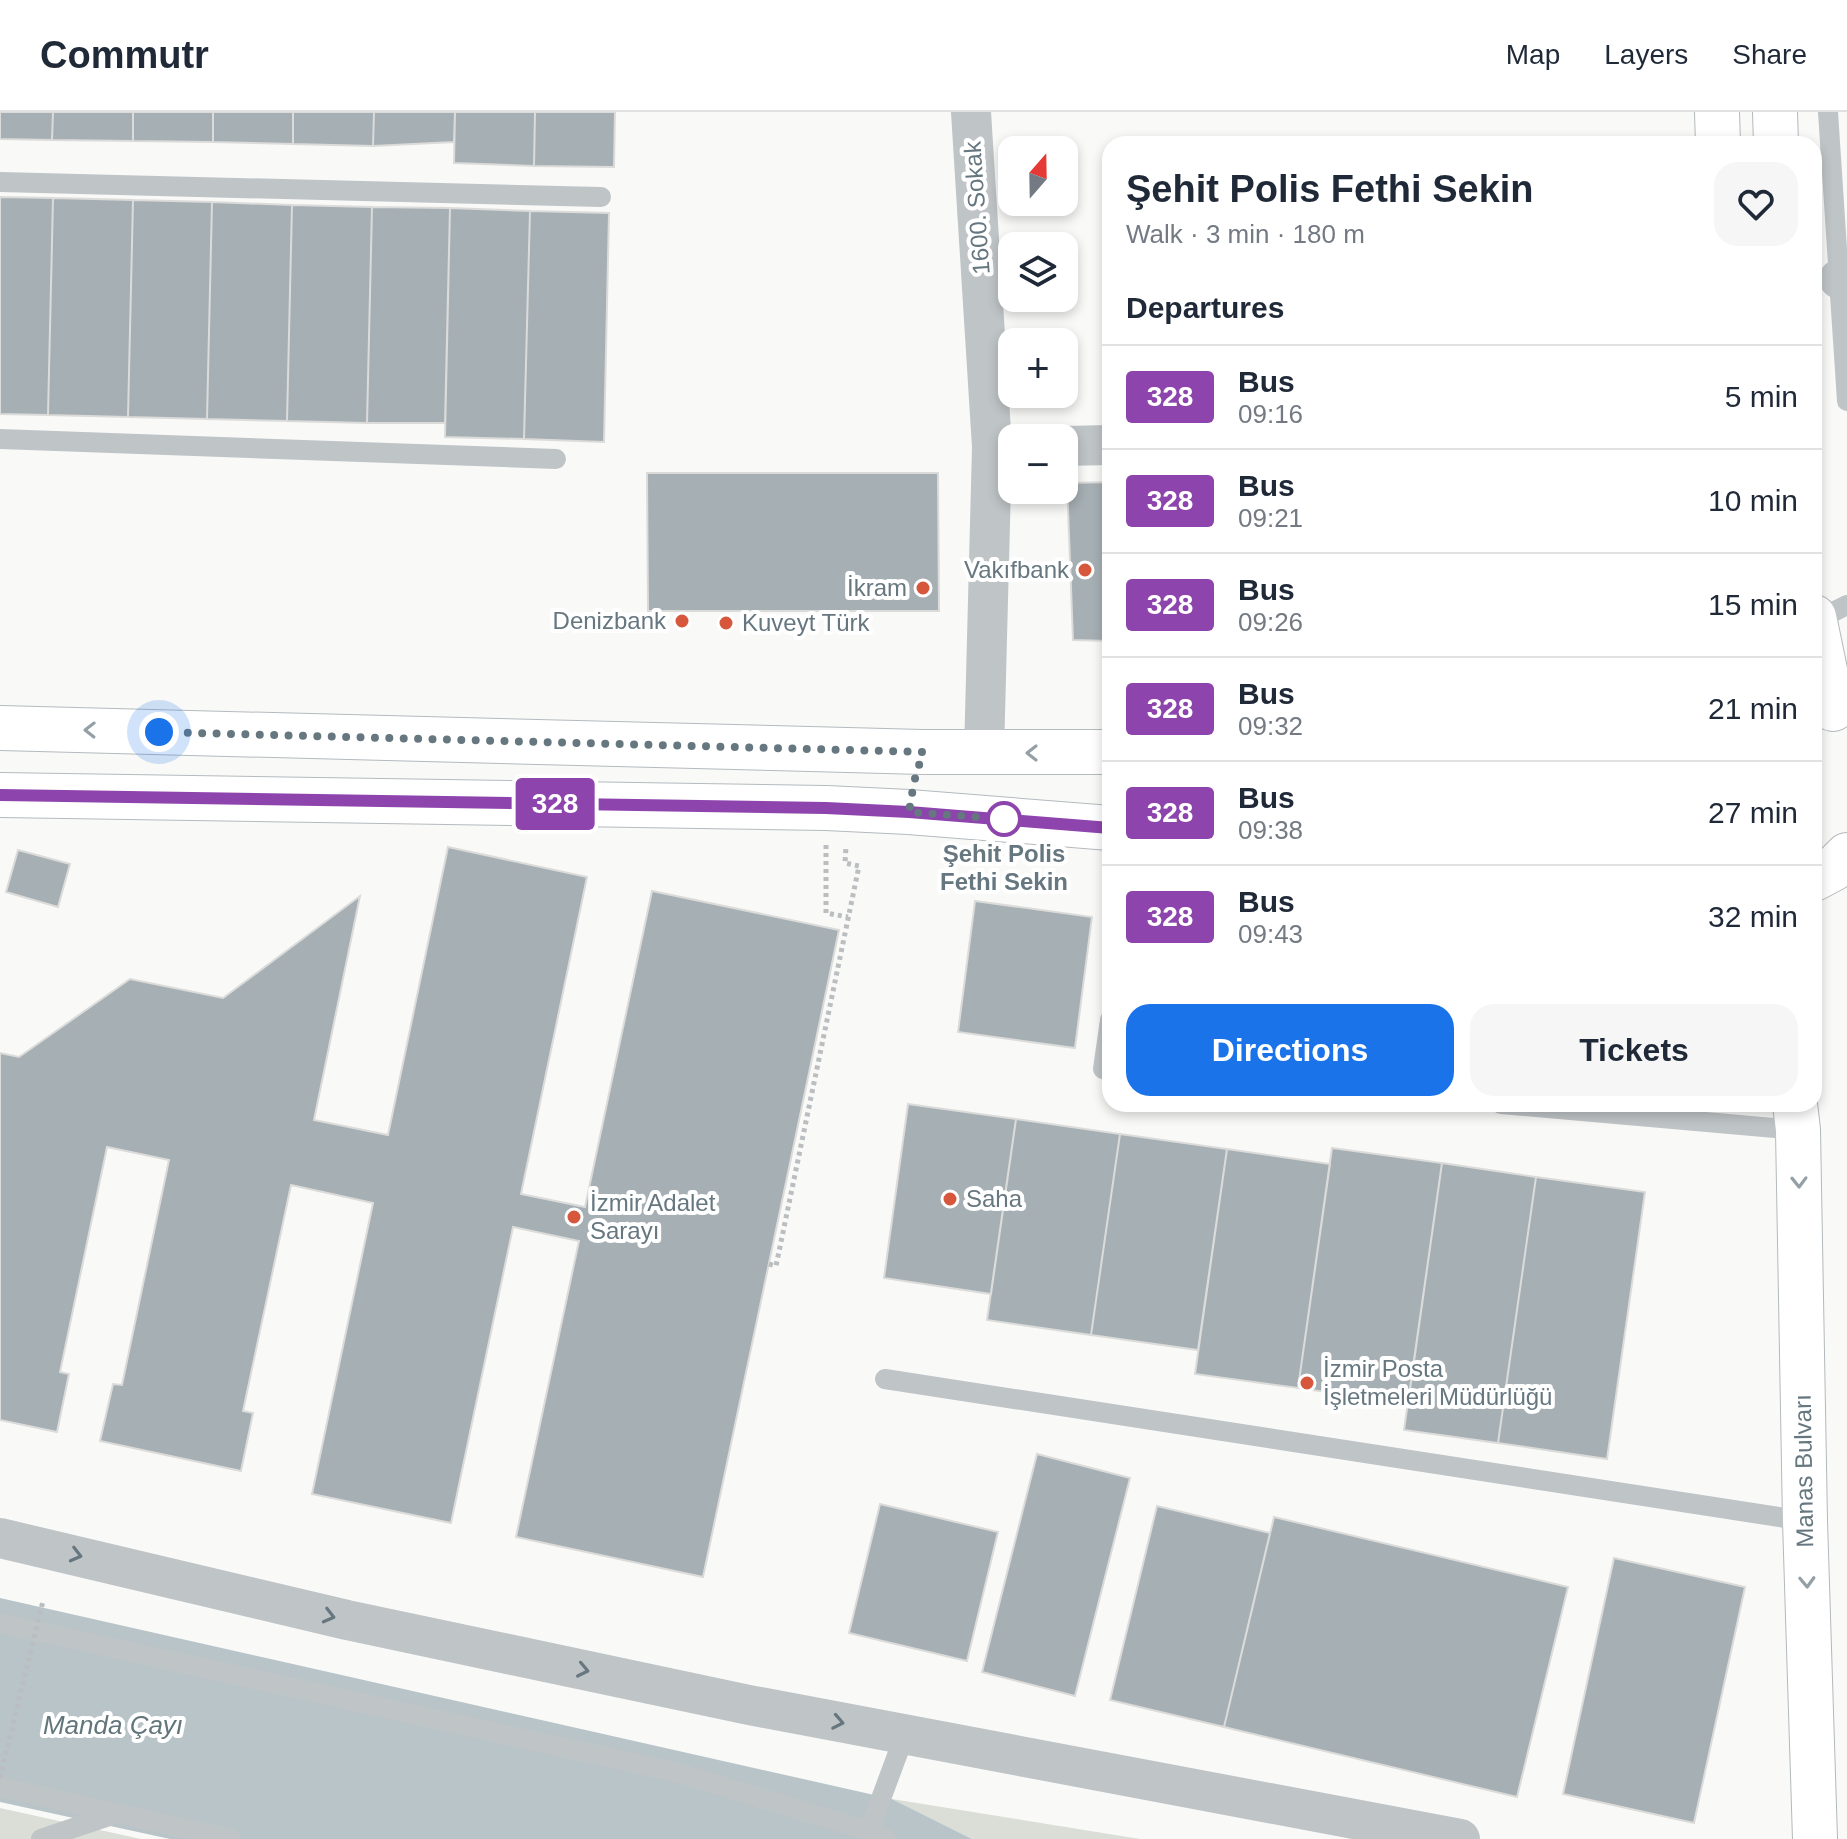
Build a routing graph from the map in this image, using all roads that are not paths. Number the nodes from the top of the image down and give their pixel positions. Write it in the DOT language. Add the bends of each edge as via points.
graph roads {
  1 [pos="971,112"];
  2 [pos="1717,112"];
  3 [pos="1775,112"];
  4 [pos="1828,112"];
  5 [pos="1718,136"];
  6 [pos="1776,136"];
  7 [pos="0,182"];
  8 [pos="601,197"];
  9 [pos="1843,280"];
  10 [pos="1847,401"];
  11 [pos="1000,424"];
  12 [pos="0,439"];
  13 [pos="1102,445"];
  14 [pos="1078,446"];
  15 [pos="556,459"];
  16 [pos="999,504"];
  17 [pos="1847,605"];
  18 [pos="1822,616"];
  19 [pos="1822,653"];
  20 [pos="1835,709"];
  21 [pos="0,728"];
  22 [pos="923,752"];
  23 [pos="1102,752"];
  24 [pos="984,753"];
  25 [pos="0,795"];
  26 [pos="909,812"];
  27 [pos="1102,827"];
  28 [pos="1847,855"];
  29 [pos="1822,875"];
  30 [pos="1683,1112"];
  31 [pos="1796,1117"];
  32 [pos="885,1379"];
  33 [pos="1805,1521"];
  34 [pos="0,1538"];
  35 [pos="0,1623"];
  36 [pos="905,1734"];
  37 [pos="0,1787"];
  38 [pos="115,1814"];
  39 [pos="878,1835"];
  40 [pos="41,1839"];
  41 [pos="231,1839"];
  42 [pos="1460,1839"];
  43 [pos="1815,1839"];
  1 -- 11 [label="street, 1600. Sokak"];
  2 -- 5 [label="main road"];
  3 -- 6 [label="main road"];
  4 -- 9 [label="lane"];
  7 -- 8 [label="lane"];
  9 -- 10 [label="lane"];
  12 -- 15 [label="lane"];
  13 -- 14 [label="street"];
  16 -- 24 [label="street, 1600. Sokak"];
  17 -- 18 [label="lane"];
  19 -- 20 [label="main road"];
  22 -- 21 [label="main road, one-way"];
  22 -- 24 [label="main road"];
  22 -- 26 [label="main road"];
  23 -- 24 [label="main road, one-way"];
  25 -- 26 [label="main road"];
  26 -- 27 [label="main road"];
  28 -- 29 [label="main road"];
  30 -- 31 [label="lane"];
  31 -- 33 [label="main road, Manas Bulvarı, one-way"];
  32 -- 33 [label="lane"];
  33 -- 43 [label="main road, Manas Bulvarı, one-way"];
  34 -- 36 [label="street, one-way" via="363,1624"];
  35 -- 39 [label="lane" via="679,1773"];
  36 -- 39 [label="lane"];
  36 -- 42 [label="street"];
  37 -- 38 [label="lane"];
  38 -- 40 [label="lane"];
  38 -- 41 [label="lane"];
}
